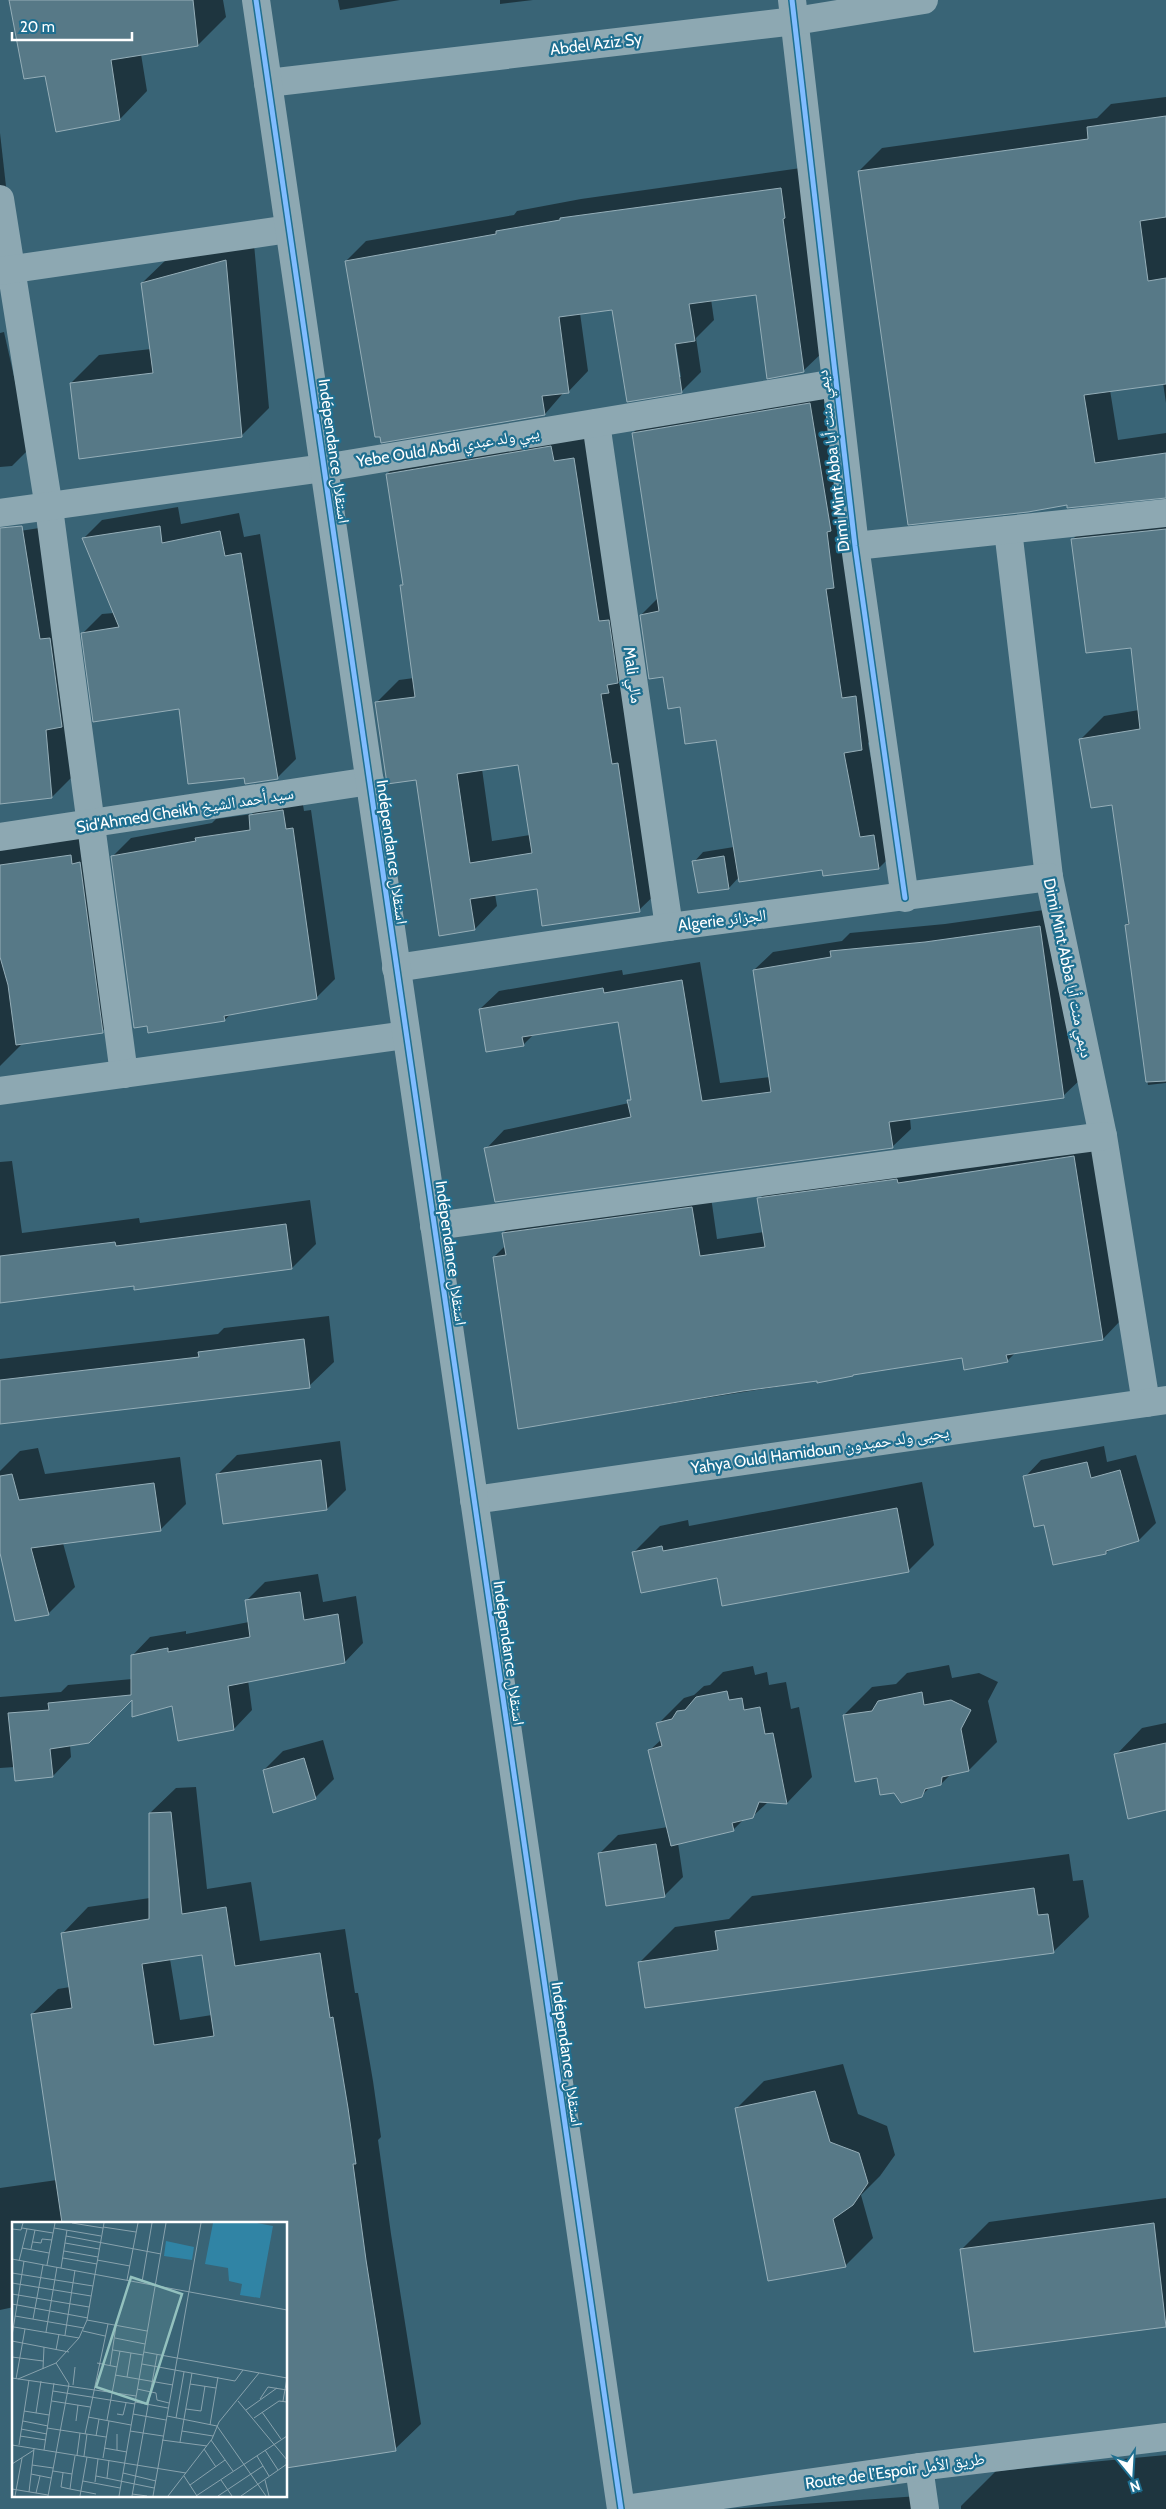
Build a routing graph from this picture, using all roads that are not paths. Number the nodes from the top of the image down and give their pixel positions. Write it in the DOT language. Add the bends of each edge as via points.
graph roads {
  1 [pos="256,0"];
  2 [pos="924,0"];
  3 [pos="793,10"];
  4 [pos="268,83"];
  5 [pos="0,199"];
  6 [pos="289,229"];
  7 [pos="6,270"];
  8 [pos="836,383"];
  9 [pos="596,423"];
  10 [pos="324,468"];
  11 [pos="49,508"];
  12 [pos="1166,513"];
  13 [pos="0,514"];
  14 [pos="1008,530"];
  15 [pos="855,546"];
  16 [pos="370,781"];
  17 [pos="91,825"];
  18 [pos="0,836"];
  19 [pos="1049,877"];
  20 [pos="905,898"];
  21 [pos="669,927"];
  22 [pos="396,968"];
  23 [pos="406,1035"];
  24 [pos="124,1074"];
  25 [pos="0,1091"];
  26 [pos="1103,1136"];
  27 [pos="434,1226"];
  28 [pos="1156,1402"];
  29 [pos="474,1500"];
  30 [pos="1166,2437"];
  31 [pos="919,2468"];
  32 [pos="622,2509"];
  33 [pos="925,2509"];
  1 -- 4 [label="street, Indépendance استقلال"];
  2 -- 3 [label="street, Abdel Aziz Sy"];
  3 -- 4 [label="street, Abdel Aziz Sy"];
  3 -- 8 [label="street, Dimi Mint Abba ديمي منت أبا"];
  4 -- 6 [label="street, Indépendance استقلال"];
  5 -- 7 [label="street"];
  6 -- 7 [label="street"];
  6 -- 10 [label="street, Indépendance استقلال"];
  7 -- 11 [label="street"];
  8 -- 9 [label="street, Yebe Ould Abdi يبي ولد عبدي"];
  8 -- 15 [label="street, Dimi Mint Abba ديمي منت أبا"];
  9 -- 10 [label="street, Yebe Ould Abdi يبي ولد عبدي"];
  9 -- 21 [label="street, Mali مالي"];
  10 -- 11 [label="street, Yebe Ould Abdi يبي ولد عبدي"];
  10 -- 16 [label="street, Indépendance استقلال"];
  11 -- 13 [label="street, Yebe Ould Abdi يبي ولد عبدي"];
  11 -- 17 [label="street"];
  12 -- 14 [label="street"];
  14 -- 15 [label="street"];
  14 -- 19 [label="street, Dimi Mint Abba ديمي منت أبا"];
  15 -- 20 [label="street, Dimi Mint Abba ديمي منت أبا"];
  16 -- 17 [label="street, Sid'Ahmed Cheikh سيد أحمد الشيخ"];
  16 -- 22 [label="street, Indépendance استقلال"];
  17 -- 18 [label="street, Sid'Ahmed Cheikh سيد أحمد الشيخ"];
  17 -- 24 [label="street"];
  19 -- 20 [label="street, Algerie الجزائر"];
  19 -- 26 [label="street, Dimi Mint Abba ديمي منت أبا"];
  20 -- 21 [label="street, Algerie الجزائر"];
  21 -- 22 [label="street, Algerie الجزائر"];
  22 -- 23 [label="street, Indépendance استقلال"];
  23 -- 24 [label="street"];
  23 -- 27 [label="street, Indépendance استقلال"];
  24 -- 25 [label="street"];
  26 -- 27 [label="street"];
  26 -- 28 [label="street, Dimi Mint Abba ديمي منت أبا"];
  27 -- 29 [label="street, Indépendance استقلال"];
  28 -- 29 [label="street, Yahya Ould Hamidoun يحيى ولد حميدون"];
  29 -- 32 [label="street, Indépendance استقلال"];
  30 -- 31 [label="street, Route de l’Espoir طريق الأمل"];
  31 -- 32 [label="street, Route de l’Espoir طريق الأمل"];
  31 -- 33 [label="street"];
}
